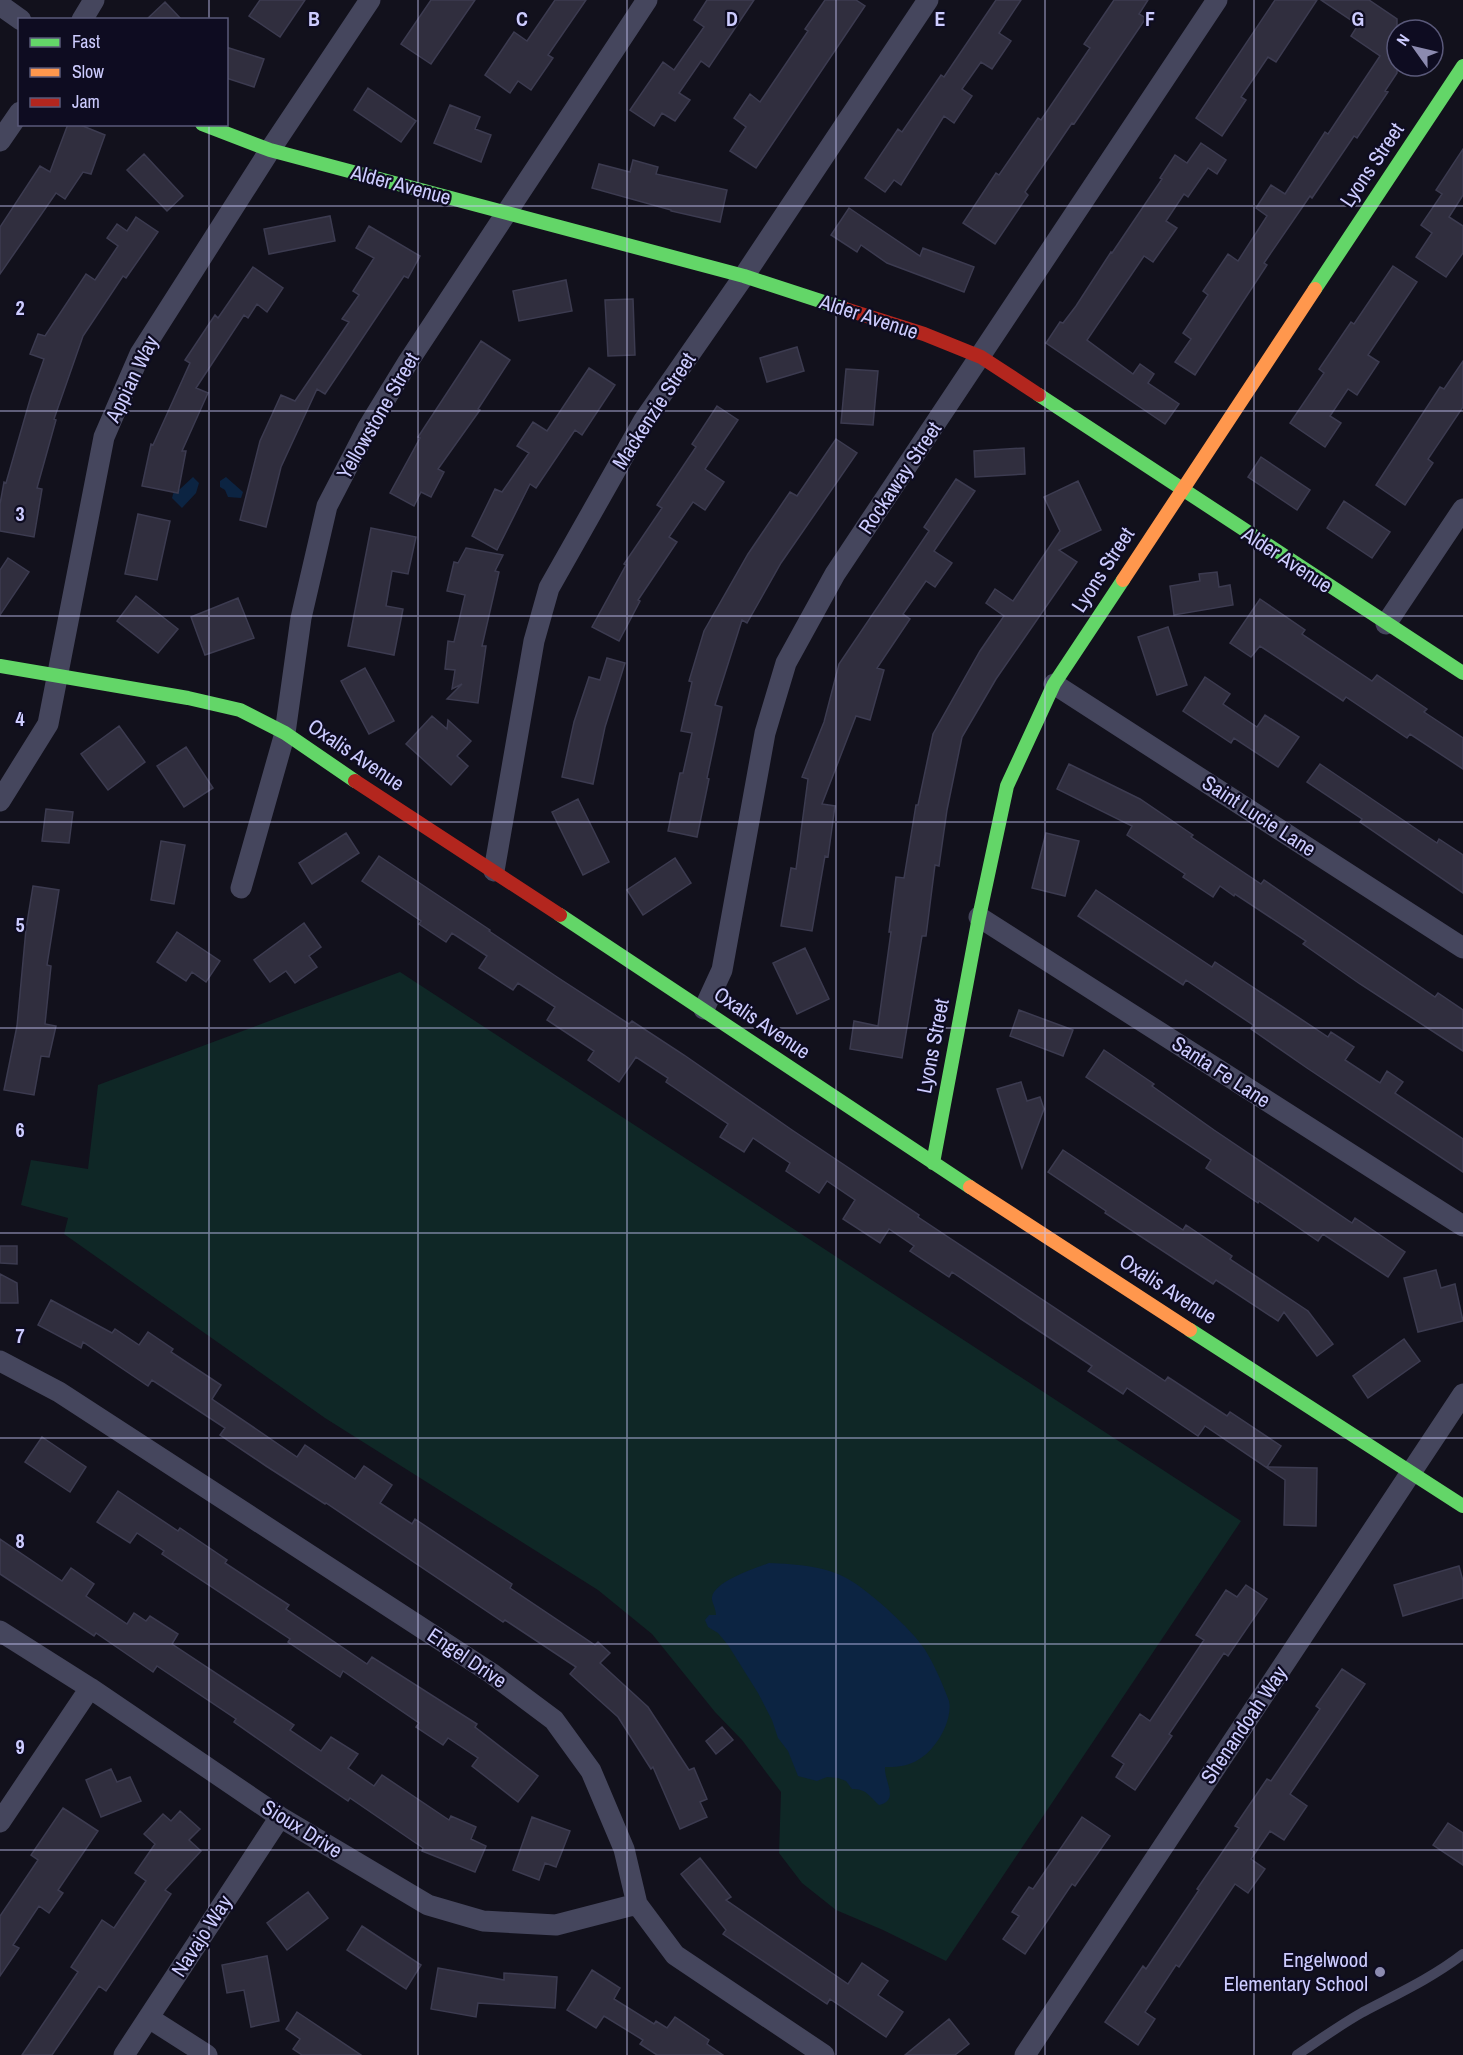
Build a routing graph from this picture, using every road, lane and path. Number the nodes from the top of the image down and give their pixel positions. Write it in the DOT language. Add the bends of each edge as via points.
graph roads {
  1 [pos="94,0"];
  2 [pos="370,0"];
  3 [pos="647,0"];
  4 [pos="928,0"];
  5 [pos="1217,0"];
  6 [pos="0,5"];
  7 [pos="18,18"];
  8 [pos="82,18"];
  9 [pos="1463,66"];
  10 [pos="18,115"];
  11 [pos="206,126"];
  12 [pos="0,141"];
  13 [pos="270,150"];
  14 [pos="506,213"];
  15 [pos="744,276"];
  16 [pos="981,357"];
  17 [pos="1181,490"];
  18 [pos="1463,509"];
  19 [pos="1386,624"];
  20 [pos="0,666"];
  21 [pos="1463,673"];
  22 [pos="58,676"];
  23 [pos="1054,684"];
  24 [pos="285,733"];
  25 [pos="0,801"];
  26 [pos="494,870"];
  27 [pos="241,888"];
  28 [pos="980,917"];
  29 [pos="1463,948"];
  30 [pos="704,1009"];
  31 [pos="933,1163"];
  32 [pos="1463,1226"];
  33 [pos="0,1361"];
  34 [pos="1463,1394"];
  35 [pos="1412,1472"];
  36 [pos="1463,1506"];
  37 [pos="0,1631"];
  38 [pos="90,1688"];
  39 [pos="280,1817"];
  40 [pos="0,1822"];
  41 [pos="637,1904"];
  42 [pos="1463,1954"];
  43 [pos="149,2018"];
  44 [pos="124,2055"];
  45 [pos="207,2055"];
  46 [pos="824,2055"];
  47 [pos="1025,2055"];
  48 [pos="1297,2055"];
  1 -- 8 [label="street"];
  2 -- 13 [label="street, Appian Way"];
  3 -- 14 [label="street, Yellowstone Street"];
  4 -- 15 [label="street, Mackenzie Street"];
  5 -- 16 [label="street, Rockaway Street"];
  6 -- 7 [label="street"];
  9 -- 17 [label="street, Lyons Street"];
  10 -- 12 [label="street"];
  11 -- 13 [label="street, Alder Avenue"];
  13 -- 14 [label="street, Alder Avenue"];
  13 -- 22 [label="street, Appian Way" via="140,354 104,437"];
  14 -- 15 [label="street, Alder Avenue"];
  14 -- 24 [label="street, Yellowstone Street" via="367,429 327,506 301,618"];
  15 -- 16 [label="street, Alder Avenue" via="924,334"];
  15 -- 26 [label="street, Mackenzie Street" via="644,420 549,588 534,641"];
  16 -- 17 [label="street, Alder Avenue"];
  16 -- 30 [label="street, Rockaway Street" via="835,574 786,663 765,733 722,970"];
  17 -- 19 [label="street, Alder Avenue"];
  17 -- 23 [label="street, Lyons Street"];
  18 -- 19 [label="street"];
  19 -- 21 [label="street, Alder Avenue"];
  20 -- 22 [label="street, Oxalis Avenue"];
  22 -- 24 [label="street, Oxalis Avenue" via="240,710"];
  22 -- 25 [label="street, Appian Way" via="48,724"];
  23 -- 28 [label="street, Lyons Street" via="1007,786"];
  23 -- 29 [label="street, Saint Lucie Lane"];
  24 -- 26 [label="street, Oxalis Avenue"];
  24 -- 27 [label="street, Yellowstone Street"];
  26 -- 30 [label="street, Oxalis Avenue"];
  28 -- 31 [label="street, Lyons Street"];
  28 -- 32 [label="street, Santa Fe Lane"];
  30 -- 31 [label="street, Oxalis Avenue"];
  31 -- 35 [label="street, Oxalis Avenue"];
  33 -- 41 [label="street, Engel Drive" via="69,1398 491,1673 554,1720 591,1771 624,1849"];
  34 -- 35 [label="street, Shenandoah Way"];
  35 -- 36 [label="street, Oxalis Avenue"];
  35 -- 47 [label="street, Shenandoah Way"];
  37 -- 38 [label="street, Sioux Drive"];
  38 -- 39 [label="street, Sioux Drive"];
  38 -- 40 [label="street"];
  39 -- 41 [label="street, Sioux Drive" via="428,1905 483,1921 556,1925"];
  39 -- 43 [label="street, Navajo Way"];
  41 -- 46 [label="street, Engel Drive" via="675,1954"];
  42 -- 48 [label="lane" via="1433,1976 1362,2013"];
  43 -- 44 [label="street, Navajo Way"];
  43 -- 45 [label="street"];
}
